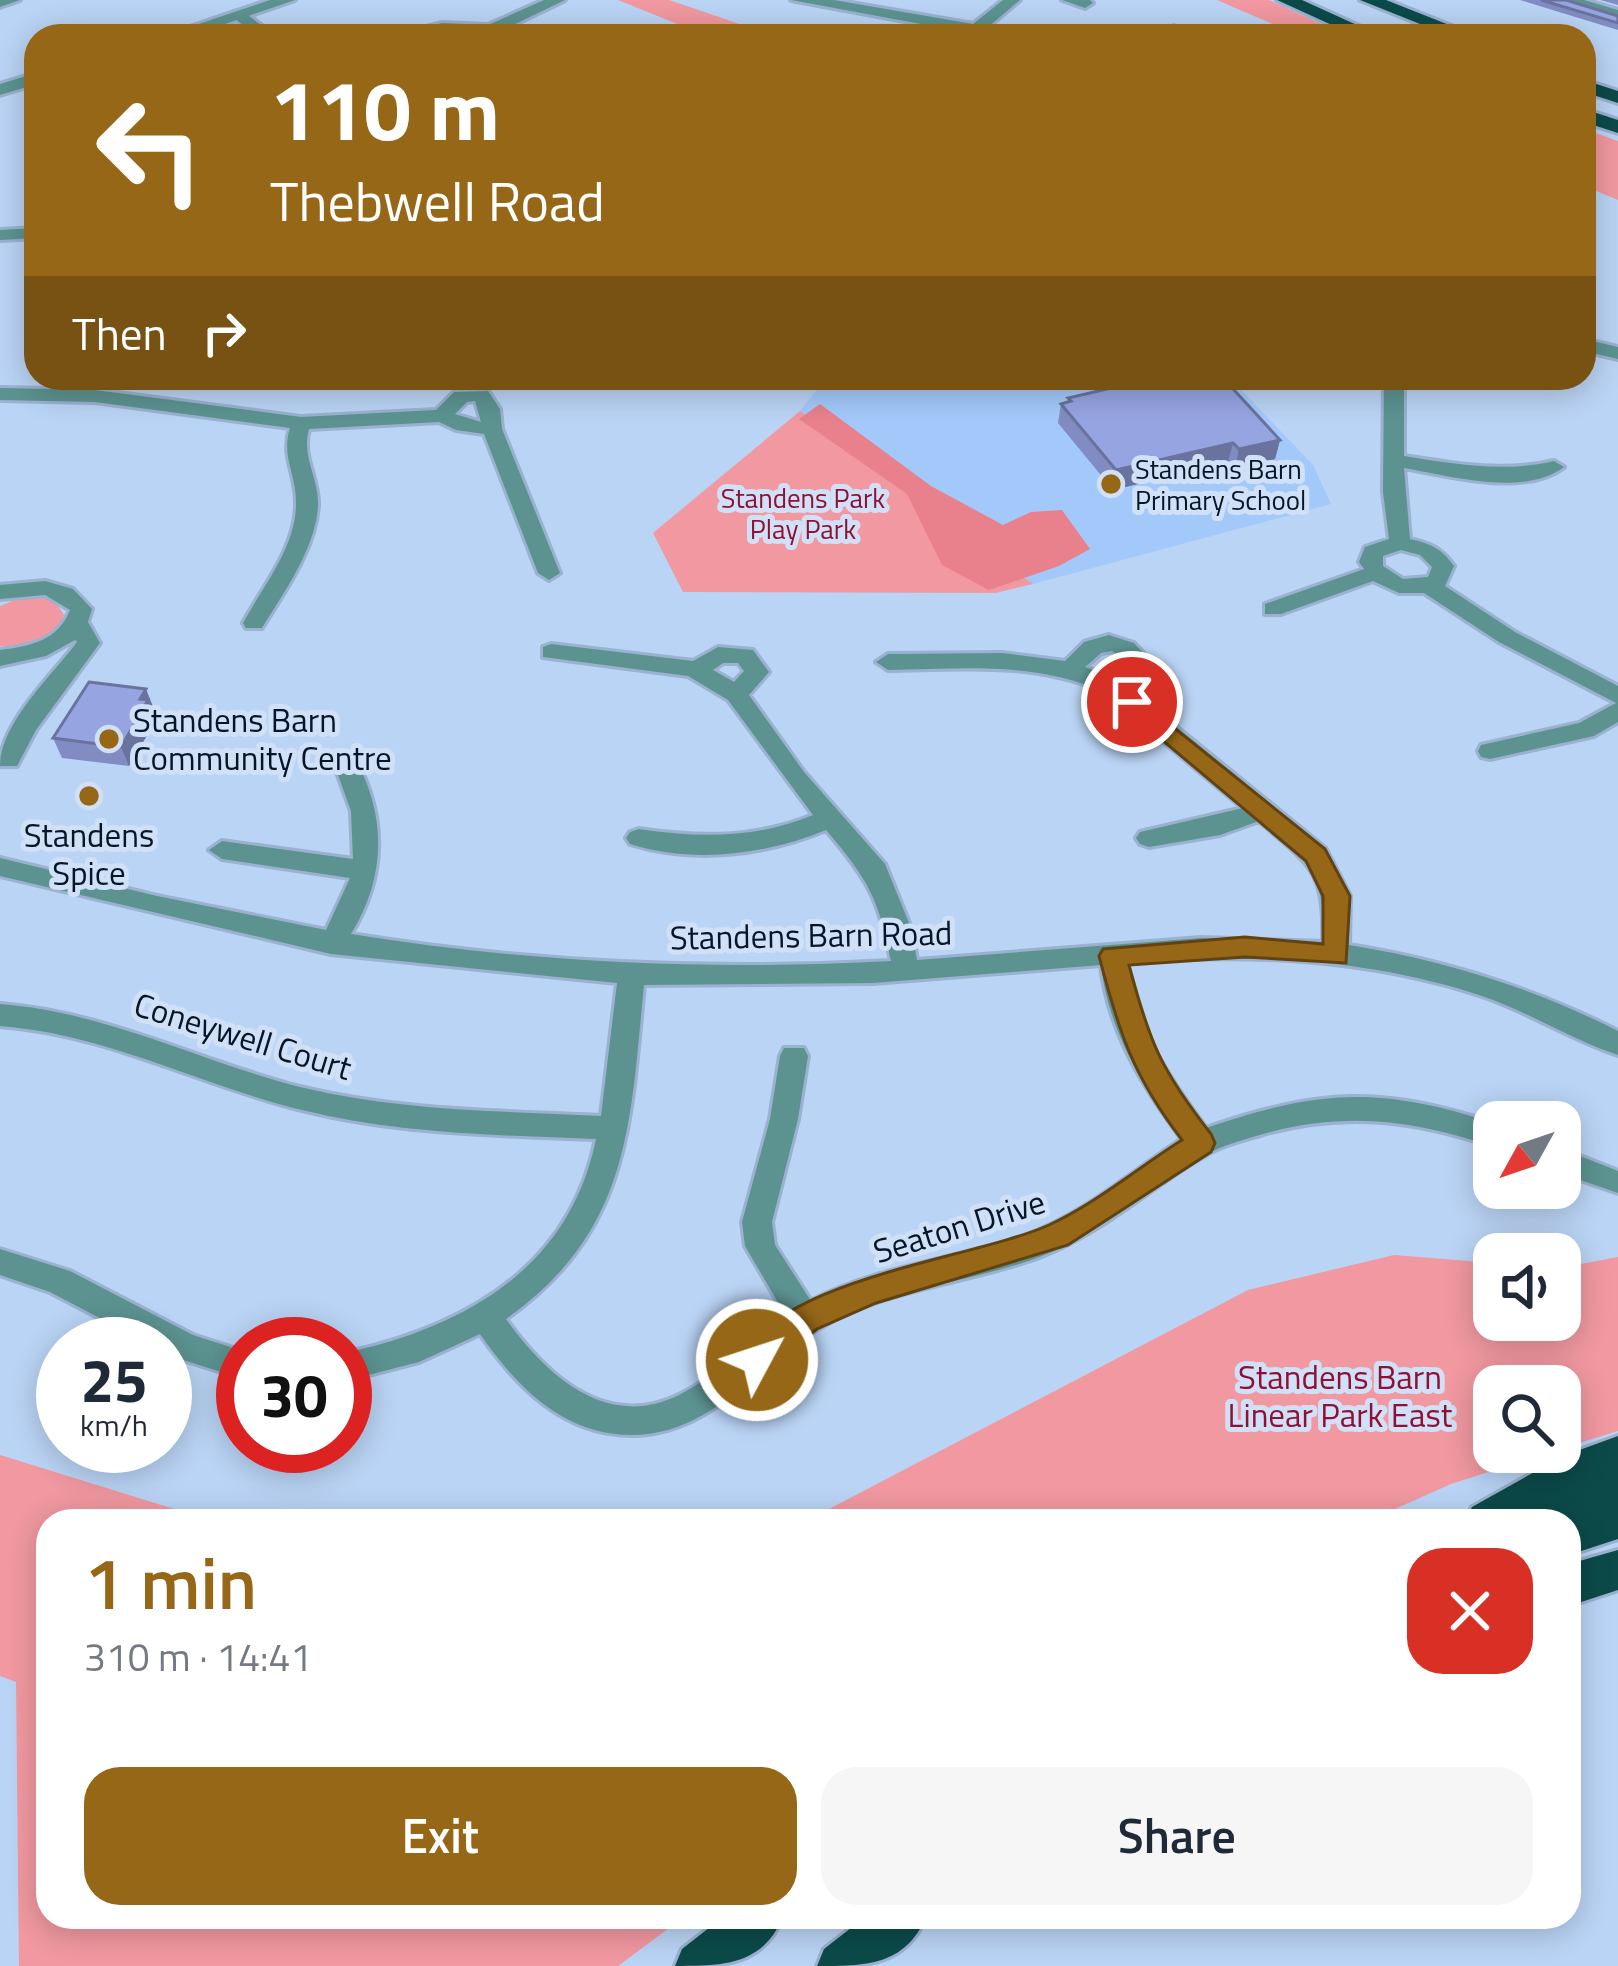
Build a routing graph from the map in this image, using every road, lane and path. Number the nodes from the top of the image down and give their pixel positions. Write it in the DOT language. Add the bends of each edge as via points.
graph roads {
  1 [pos="12,0"];
  2 [pos="286,0"];
  3 [pos="578,0"];
  4 [pos="800,0"];
  5 [pos="1012,0"];
  6 [pos="1286,0"];
  7 [pos="1354,0"];
  8 [pos="1369,0"];
  9 [pos="1568,0"];
  10 [pos="553,1"];
  11 [pos="0,2"];
  12 [pos="857,4"];
  13 [pos="1618,14"];
  14 [pos="238,15"];
  15 [pos="922,16"];
  16 [pos="210,24"];
  17 [pos="250,24"];
  18 [pos="504,24"];
  19 [pos="916,24"];
  20 [pos="963,24"];
  21 [pos="982,24"];
  22 [pos="1343,24"];
  23 [pos="1415,24"];
  24 [pos="1435,24"];
  25 [pos="1394,390"];
  26 [pos="0,394"];
  27 [pos="442,416"];
  28 [pos="301,423"];
  29 [pos="492,429"];
  30 [pos="1397,461"];
  31 [pos="1554,467"];
  32 [pos="1400,543"];
  33 [pos="549,573"];
  34 [pos="1375,573"];
  35 [pos="1429,586"];
  36 [pos="0,592"];
  37 [pos="1273,609"];
  38 [pos="77,623"];
  39 [pos="254,623"];
  40 [pos="551,652"];
  41 [pos="0,658"];
  42 [pos="888,662"];
  43 [pos="1072,668"];
  44 [pos="696,670"];
  45 [pos="1112,686"];
  46 [pos="736,694"];
  47 [pos="1618,696"];
  48 [pos="1618,710"];
  49 [pos="1490,752"];
  50 [pos="8,760"];
  51 [pos="346,764"];
  52 [pos="1264,810"];
  53 [pos="830,818"];
  54 [pos="639,838"];
  55 [pos="1149,838"];
  56 [pos="222,850"];
  57 [pos="0,867"];
  58 [pos="363,870"];
  59 [pos="331,944"];
  60 [pos="1113,956"];
  61 [pos="1336,956"];
  62 [pos="906,971"];
  63 [pos="632,974"];
  64 [pos="0,1016"];
  65 [pos="1618,1044"];
  66 [pos="794,1056"];
  67 [pos="1473,1128"];
  68 [pos="610,1129"];
  69 [pos="1201,1143"];
  70 [pos="1581,1169"];
  71 [pos="1614,1182"];
  72 [pos="0,1262"];
  73 [pos="487,1318"];
  74 [pos="806,1319"];
  75 [pos="216,1357"];
  76 [pos="372,1362"];
  77 [pos="1618,1455"];
  78 [pos="1618,1488"];
  79 [pos="1507,1509"];
  80 [pos="1549,1509"];
  81 [pos="1618,1520"];
  82 [pos="1581,1531"];
  83 [pos="1618,1570"];
  84 [pos="1581,1584"];
  85 [pos="1581,1589"];
  86 [pos="1618,1591"];
  87 [pos="745,1929"];
  88 [pos="888,1929"];
  89 [pos="699,1966"];
  90 [pos="841,1966"];
  1 -- 11 [label="street"];
  2 -- 14 [label="street"];
  3 -- 10 [label="street"];
  4 -- 12 [label="street"];
  5 -- 21 [label="street"];
  6 -- 22 [label="highway"];
  7 -- 23 [label="highway"];
  8 -- 24 [label="highway"];
  9 -- 13 [label="street"];
  10 -- 18 [label="street"];
  12 -- 15 [label="street"];
  14 -- 16 [label="street"];
  14 -- 17 [label="street"];
  15 -- 19 [label="street"];
  15 -- 20 [label="street"];
  25 -- 30 [label="street"];
  26 -- 28 [label="street" via="95,396"];
  27 -- 28 [label="street"];
  27 -- 29 [label="street"];
  27 -- 29 [label="street" via="461,396 481,394"];
  28 -- 39 [label="street" via="293,451 307,495 303,528"];
  29 -- 33 [label="street"];
  30 -- 31 [label="street" via="1467,472"];
  30 -- 32 [label="street"];
  32 -- 34 [label="street" via="1373,552"];
  32 -- 35 [label="street" via="1438,557 1443,575"];
  34 -- 35 [label="street" via="1400,586"];
  34 -- 37 [label="street"];
  35 -- 47 [label="street"];
  36 -- 38 [label="street" via="64,592 81,609"];
  38 -- 41 [label="street" via="52,646"];
  38 -- 50 [label="street" via="89,643"];
  40 -- 44 [label="street"];
  42 -- 43 [label="street"];
  43 -- 45 [label="street"];
  43 -- 45 [label="street" via="1095,645 1127,647 1134,656"];
  44 -- 46 [label="street"];
  44 -- 46 [label="street" via="718,655 745,656 758,672"];
  45 -- 52 [label="street"];
  46 -- 53 [label="street"];
  48 -- 49 [label="street" via="1586,730"];
  51 -- 58 [label="street" via="368,812"];
  52 -- 55 [label="street"];
  52 -- 61 [label="street" via="1316,855 1329,878 1339,917"];
  53 -- 54 [label="street" via="753,846"];
  53 -- 62 [label="street" via="887,892"];
  56 -- 58 [label="street"];
  57 -- 59 [label="street, Standens Barn Road"];
  58 -- 59 [label="street" via="350,916"];
  59 -- 63 [label="street, Standens Barn Road"];
  60 -- 61 [label="street, Standens Barn Road" via="1245,947"];
  60 -- 62 [label="street, Standens Barn Road"];
  60 -- 69 [label="street" via="1136,1044"];
  61 -- 65 [label="street, Standens Barn Road" via="1499,992"];
  62 -- 63 [label="street, Standens Barn Road"];
  63 -- 68 [label="street"];
  64 -- 68 [label="street, Coneywell Court" via="78,1023 299,1098 416,1119"];
  66 -- 74 [label="street" via="757,1222 760,1246"];
  67 -- 69 [label="street, Seaton Drive" via="1420,1109 1352,1102"];
  68 -- 73 [label="street" via="599,1183 576,1233"];
  69 -- 74 [label="street, Seaton Drive" via="1058,1236 870,1291"];
  70 -- 71 [label="street"];
  72 -- 75 [label="street" via="59,1280"];
  73 -- 74 [label="street, Seaton Drive" via="517,1362 557,1398 602,1417 689,1406 718,1392"];
  73 -- 76 [label="street"];
  77 -- 79 [label="highway"];
  78 -- 80 [label="highway"];
  81 -- 82 [label="highway"];
  83 -- 84 [label="highway"];
  85 -- 86 [label="highway"];
  87 -- 89 [label="highway"];
  88 -- 90 [label="highway"];
}
